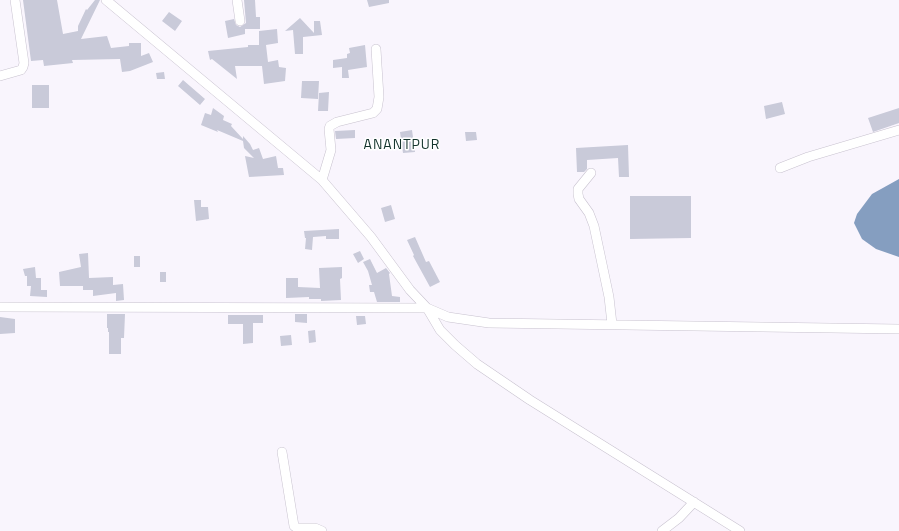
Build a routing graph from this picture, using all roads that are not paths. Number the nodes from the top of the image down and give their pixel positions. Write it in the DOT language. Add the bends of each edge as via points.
graph roads {
  1 [pos="15,0"];
  2 [pos="106,0"];
  3 [pos="238,0"];
  4 [pos="240,21"];
  5 [pos="376,49"];
  6 [pos="0,76"];
  7 [pos="899,130"];
  8 [pos="780,168"];
  9 [pos="591,173"];
  10 [pos="322,180"];
  11 [pos="0,307"];
  12 [pos="426,308"];
  13 [pos="612,324"];
  14 [pos="899,329"];
  15 [pos="282,452"];
  16 [pos="694,502"];
  17 [pos="322,531"];
  18 [pos="662,531"];
  19 [pos="740,531"];
  1 -- 6 [label="street" via="24,63 21,70"];
  2 -- 10 [label="street"];
  3 -- 4 [label="street"];
  5 -- 10 [label="street" via="378,109 373,113 330,126 331,150"];
  7 -- 8 [label="street"];
  9 -- 13 [label="street" via="578,189 578,194 590,213 594,226"];
  10 -- 12 [label="street" via="371,237"];
  11 -- 12 [label="street"];
  12 -- 13 [label="street" via="448,317 489,323"];
  12 -- 16 [label="street" via="440,330 477,364"];
  13 -- 14 [label="street"];
  15 -- 17 [label="street" via="294,526"];
  16 -- 18 [label="street"];
  16 -- 19 [label="street"];
}
